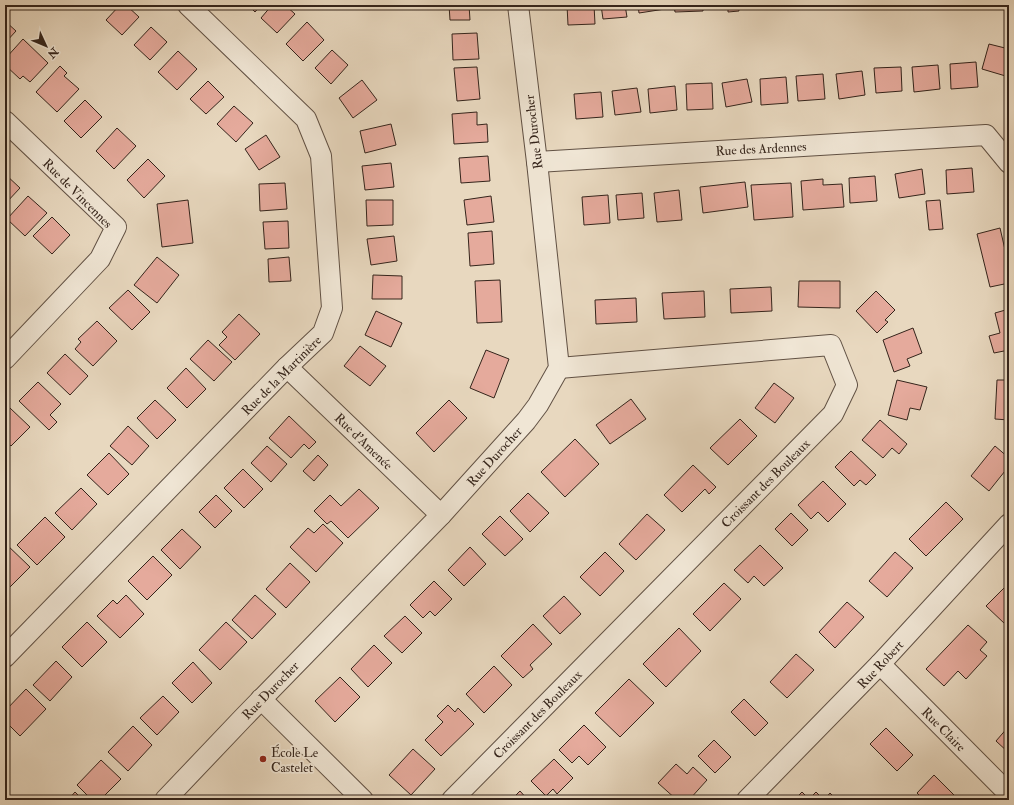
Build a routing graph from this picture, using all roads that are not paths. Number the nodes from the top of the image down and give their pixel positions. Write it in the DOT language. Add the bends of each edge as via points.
graph roads {
  1 [pos="188,5"];
  2 [pos="518,5"];
  3 [pos="5,121"];
  4 [pos="537,162"];
  5 [pos="1009,163"];
  6 [pos="5,359"];
  7 [pos="287,367"];
  8 [pos="559,368"];
  9 [pos="441,515"];
  10 [pos="1009,524"];
  11 [pos="5,657"];
  12 [pos="880,664"];
  13 [pos="261,699"];
  14 [pos="1009,794"];
  15 [pos="165,800"];
  16 [pos="363,800"];
  17 [pos="452,800"];
  18 [pos="747,800"];
  1 -- 7 [label="street, Rue de la Martinière" via="306,119 321,156 332,308 323,332"];
  2 -- 4 [label="street, Rue Durocher"];
  3 -- 6 [label="street, Rue de Vincennes" via="116,228 100,259"];
  4 -- 5 [label="street, Rue des Ardennes" via="986,135"];
  4 -- 8 [label="street, Rue Durocher"];
  7 -- 9 [label="street, Rue d'Amenée"];
  7 -- 11 [label="street, Rue de la Martinière"];
  8 -- 9 [label="street, Rue Durocher" via="526,421"];
  8 -- 17 [label="street, Croissant des Bouleaux" via="831,345 847,385 833,414"];
  9 -- 13 [label="street, Rue Durocher"];
  10 -- 12 [label="street, Rue Robert"];
  12 -- 14 [label="street, Rue Claire"];
  12 -- 18 [label="street, Rue Robert"];
  13 -- 15 [label="street, Rue Durocher"];
  13 -- 16 [label="street"];
}
